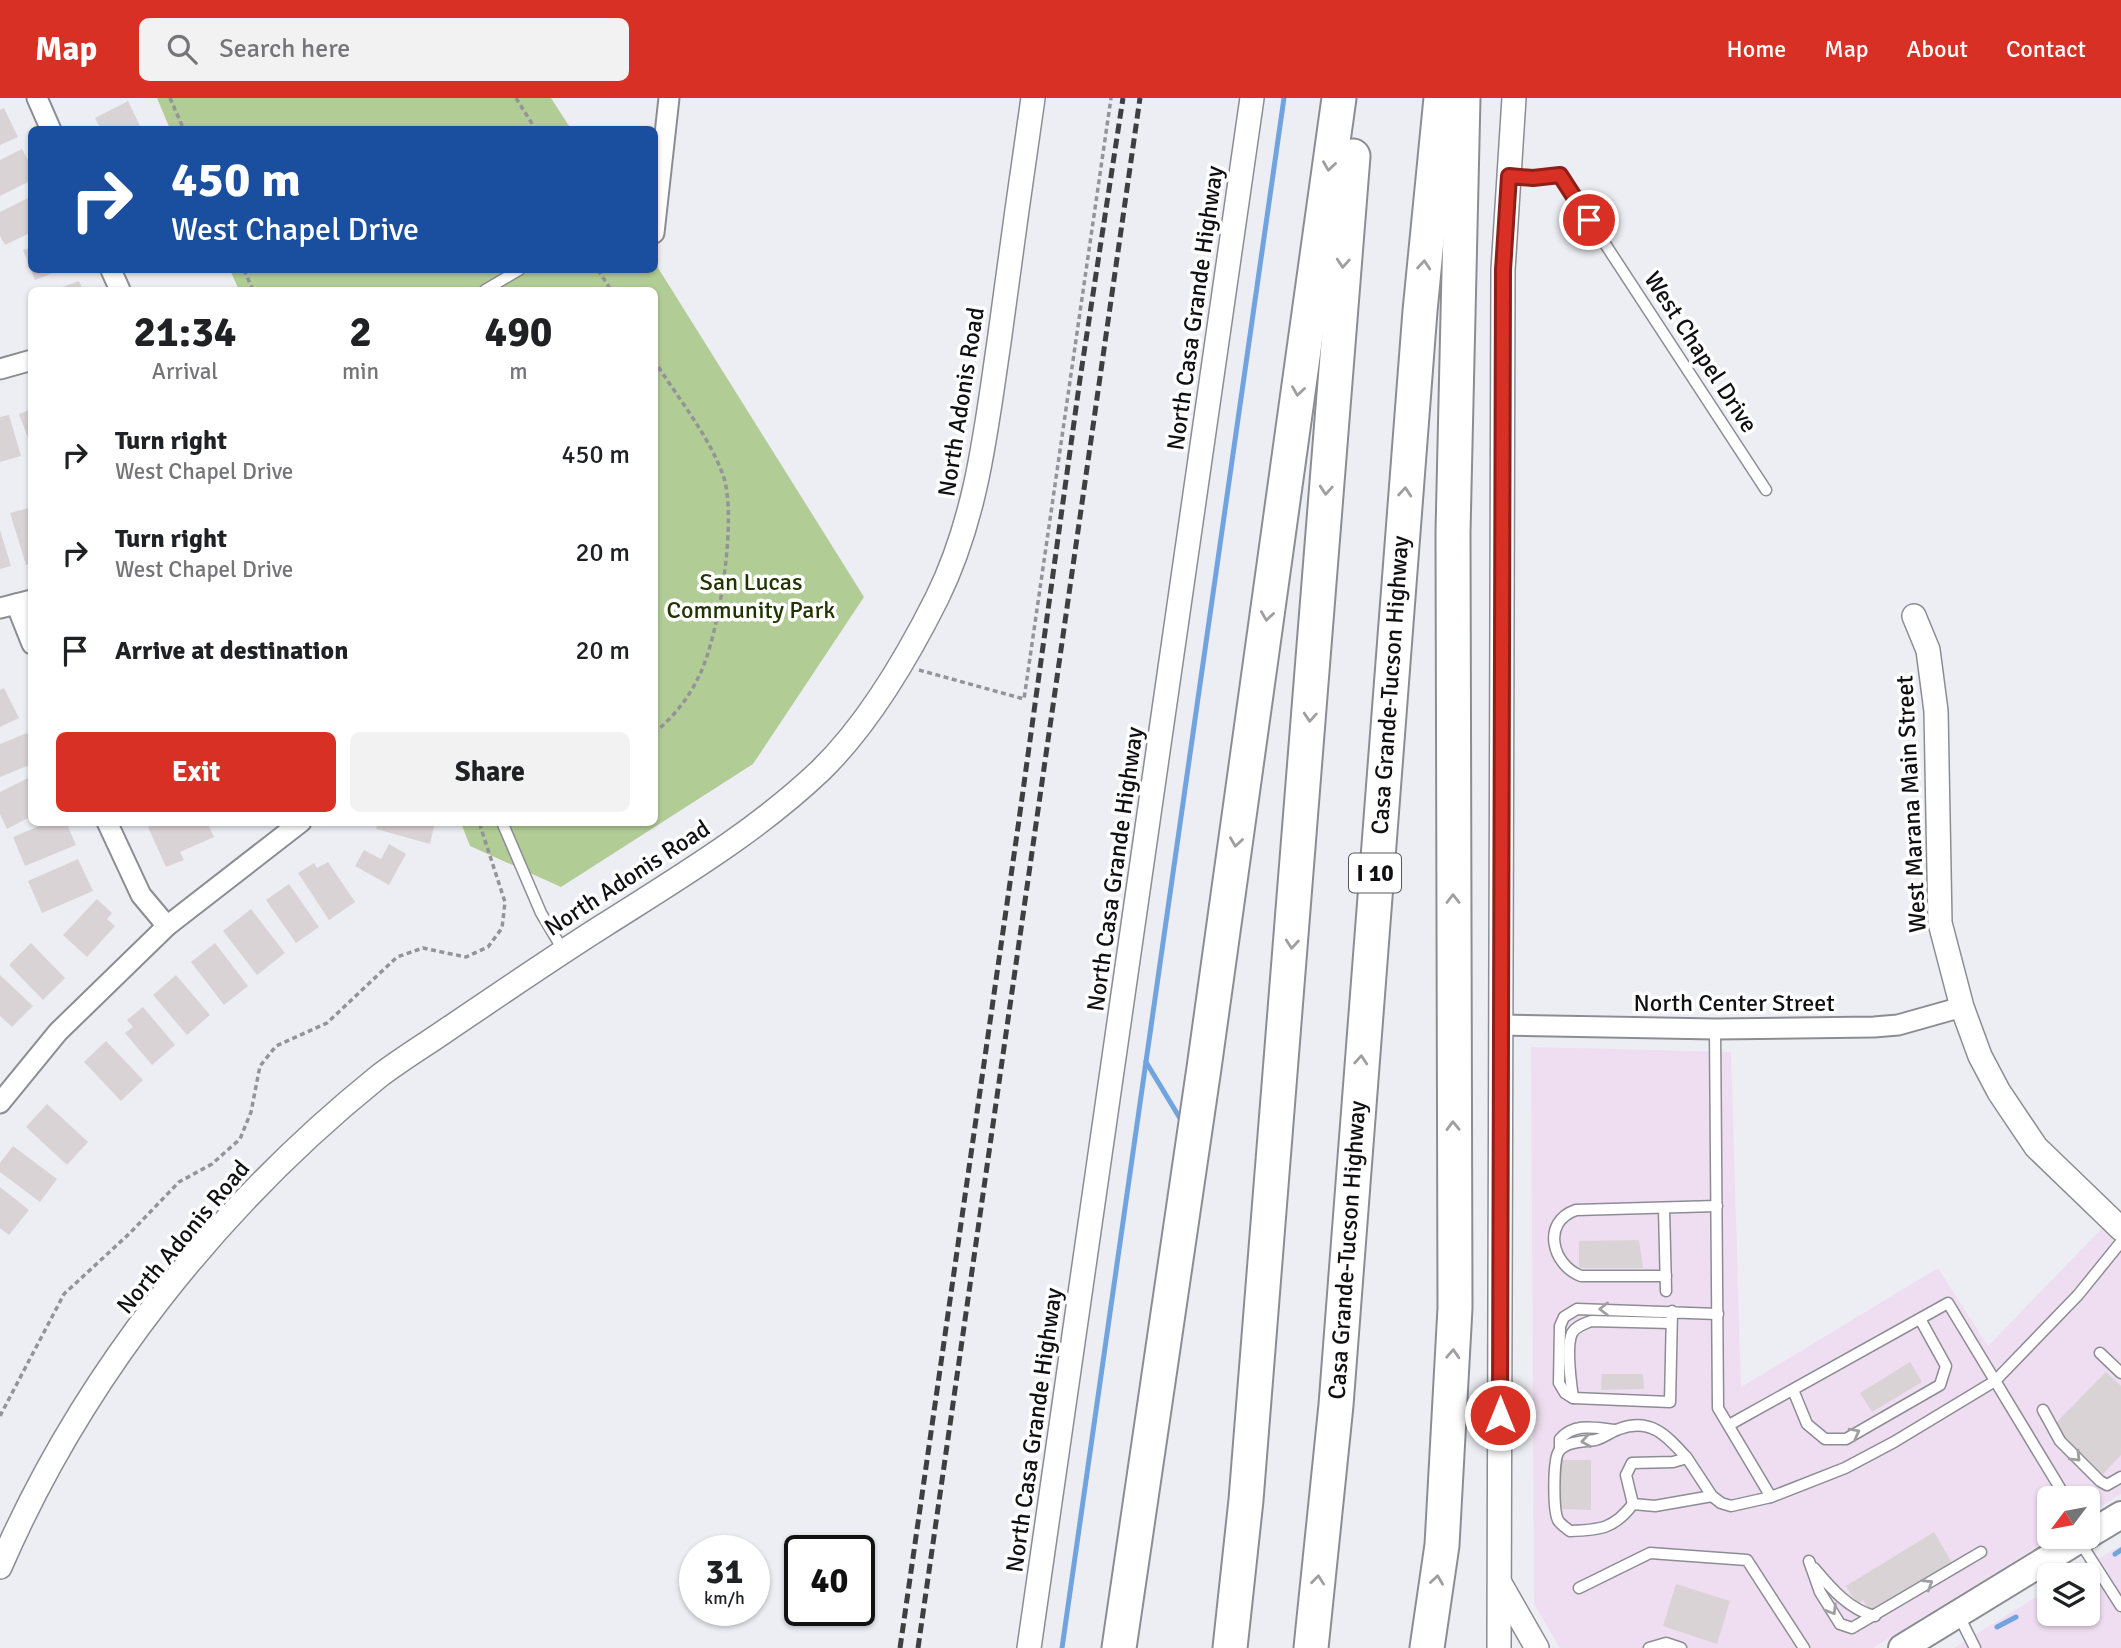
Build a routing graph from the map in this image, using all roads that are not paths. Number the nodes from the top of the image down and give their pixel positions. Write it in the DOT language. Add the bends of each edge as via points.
graph roads {
  1 [pos="37,98"];
  2 [pos="669,98"];
  3 [pos="1033,98"];
  4 [pos="1252,98"];
  5 [pos="1339,98"];
  6 [pos="1359,98"];
  7 [pos="1441,98"];
  8 [pos="1463,98"];
  9 [pos="1514,98"];
  10 [pos="49,126"];
  11 [pos="1509,176"];
  12 [pos="658,197"];
  13 [pos="514,273"];
  14 [pos="490,287"];
  15 [pos="28,361"];
  16 [pos="0,369"];
  17 [pos="1766,490"];
  18 [pos="16,604"];
  19 [pos="1914,615"];
  20 [pos="28,634"];
  21 [pos="109,826"];
  22 [pos="296,826"];
  23 [pos="504,826"];
  24 [pos="167,926"];
  25 [pos="564,951"];
  26 [pos="1962,1007"];
  27 [pos="1503,1025"];
  28 [pos="1714,1029"];
  29 [pos="0,1104"];
  30 [pos="1717,1206"];
  31 [pos="1664,1208"];
  32 [pos="2121,1229"];
  33 [pos="2121,1242"];
  34 [pos="1666,1276"];
  35 [pos="1667,1291"];
  36 [pos="1672,1311"];
  37 [pos="1718,1314"];
  38 [pos="1920,1319"];
  39 [pos="1671,1322"];
  40 [pos="2100,1353"];
  41 [pos="2121,1373"];
  42 [pos="1995,1381"];
  43 [pos="1793,1390"];
  44 [pos="1573,1398"];
  45 [pos="2043,1410"];
  46 [pos="1729,1426"];
  47 [pos="1687,1458"];
  48 [pos="2121,1477"];
  49 [pos="2059,1486"];
  50 [pos="1712,1496"];
  51 [pos="1771,1497"];
  52 [pos="1633,1504"];
  53 [pos="2121,1515"];
  54 [pos="2100,1527"];
  55 [pos="2064,1549"];
  56 [pos="2090,1549"];
  57 [pos="1981,1552"];
  58 [pos="0,1567"];
  59 [pos="1499,1582"];
  60 [pos="1579,1588"];
  61 [pos="2121,1606"];
  62 [pos="1957,1614"];
  63 [pos="1875,1616"];
  64 [pos="1029,1648"];
  65 [pos="1119,1648"];
  66 [pos="1230,1648"];
  67 [pos="1311,1648"];
  68 [pos="1427,1648"];
  69 [pos="1499,1648"];
  70 [pos="1537,1648"];
  71 [pos="1649,1648"];
  72 [pos="1681,1648"];
  73 [pos="1804,1648"];
  74 [pos="1902,1648"];
  75 [pos="1975,1648"];
  1 -- 10 [label="street"];
  2 -- 12 [label="street"];
  3 -- 25 [label="street, North Adonis Road" via="981,473 940,594 866,716 824,767 771,814"];
  4 -- 64 [label="street, North Casa Grande Highway"];
  5 -- 65 [label="highway, one-way"];
  6 -- 66 [label="highway, one-way" via="1247,1486"];
  67 -- 7 [label="highway, Casa Grande-Tucson Highway / I 10, one-way" via="1336,1405 1420,311"];
  68 -- 8 [label="highway, one-way" via="1442,1545 1455,1308 1453,532"];
  9 -- 11 [label="street"];
  11 -- 17 [label="lane, West Chapel Drive" via="1560,175"];
  11 -- 27 [label="street" via="1503,270"];
  13 -- 14 [label="lane"];
  15 -- 16 [label="street"];
  18 -- 20 [label="street"];
  19 -- 26 [label="street, West Marana Main Street" via="1928,650 1936,712 1940,923"];
  21 -- 24 [label="street" via="141,895"];
  22 -- 24 [label="street"];
  23 -- 25 [label="lane" via="541,913"];
  24 -- 29 [label="street" via="58,1032"];
  25 -- 58 [label="street, North Adonis Road" via="381,1075 236,1208 110,1367 50,1464"];
  26 -- 28 [label="street, North Center Street" via="1898,1025"];
  26 -- 32 [label="street, West Marana Main Street" via="1980,1056 2030,1139"];
  27 -- 28 [label="street, North Center Street"];
  27 -- 59 [label="street"];
  28 -- 30 [label="lane"];
  30 -- 31 [label="lane"];
  30 -- 37 [label="lane"];
  31 -- 34 [label="lane"];
  31 -- 34 [label="lane" via="1576,1210 1560,1218 1555,1229 1556,1252 1569,1271 1581,1276"];
  33 -- 42 [label="lane" via="2078,1295"];
  34 -- 35 [label="lane"];
  36 -- 37 [label="lane"];
  36 -- 39 [label="lane"];
  36 -- 44 [label="lane, one-way" via="1577,1309 1564,1317 1559,1383"];
  37 -- 46 [label="lane" via="1718,1408"];
  38 -- 42 [label="lane" via="1948,1303"];
  38 -- 43 [label="lane"];
  43 -- 38 [label="lane, one-way" via="1807,1424 1825,1439 1846,1439 1940,1385 1946,1366"];
  39 -- 44 [label="lane" via="1591,1321 1579,1325 1571,1335"];
  39 -- 44 [label="lane" via="1670,1402"];
  40 -- 41 [label="lane"];
  42 -- 49 [label="lane"];
  42 -- 51 [label="lane" via="1845,1468"];
  43 -- 46 [label="lane"];
  45 -- 48 [label="lane, one-way" via="2060,1441 2100,1481 2107,1485"];
  46 -- 51 [label="lane"];
  47 -- 50 [label="lane"];
  47 -- 52 [label="lane" via="1632,1463 1626,1475"];
  47 -- 52 [label="lane, one-way" via="1665,1434 1649,1425 1632,1425 1560,1449 1556,1511 1559,1522 1570,1531 1614,1524"];
  50 -- 51 [label="lane" via="1731,1506"];
  50 -- 52 [label="lane" via="1655,1506"];
  53 -- 54 [label="main road"];
  55 -- 62 [label="main road"];
  56 -- 61 [label="lane"];
  63 -- 57 [label="lane, one-way"];
  59 -- 69 [label="street"];
  59 -- 70 [label="street"];
  60 -- 73 [label="lane" via="1650,1553 1747,1560"];
  62 -- 74 [label="main road"];
  62 -- 75 [label="lane"];
  63 -- 63 [label="lane, one-way" via="1833,1591 1809,1561 1840,1624 1857,1627"];
  71 -- 72 [label="lane" via="1667,1643"];
}
